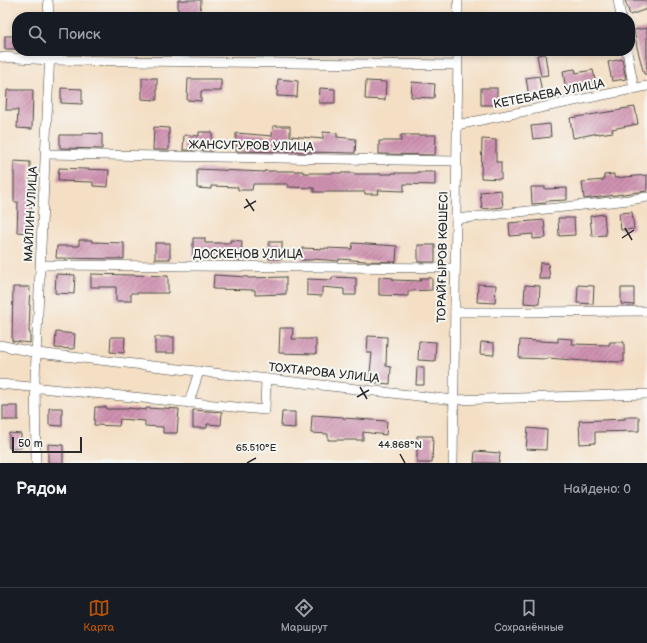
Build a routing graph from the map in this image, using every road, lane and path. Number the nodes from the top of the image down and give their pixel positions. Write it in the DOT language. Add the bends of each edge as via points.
graph roads {
  1 [pos="48,0"];
  2 [pos="458,0"];
  3 [pos="618,0"];
  4 [pos="49,12"];
  5 [pos="458,12"];
  6 [pos="620,12"];
  7 [pos="25,56"];
  8 [pos="50,56"];
  9 [pos="91,56"];
  10 [pos="458,56"];
  11 [pos="628,56"];
  12 [pos="0,57"];
  13 [pos="457,65"];
  14 [pos="647,86"];
  15 [pos="634,89"];
  16 [pos="457,125"];
  17 [pos="46,154"];
  18 [pos="456,161"];
  19 [pos="647,197"];
  20 [pos="456,219"];
  21 [pos="41,264"];
  22 [pos="455,268"];
  23 [pos="647,311"];
  24 [pos="454,312"];
  25 [pos="0,345"];
  26 [pos="37,352"];
  27 [pos="199,371"];
  28 [pos="266,379"];
  29 [pos="36,383"];
  30 [pos="0,384"];
  31 [pos="647,394"];
  32 [pos="454,400"];
  33 [pos="189,403"];
  34 [pos="36,463"];
  35 [pos="453,463"];
  1 -- 4 [label="street"];
  2 -- 5 [label="street"];
  3 -- 6 [label="street"];
  7 -- 12 [label="street"];
  8 -- 17 [label="street, МАЙЛИН УЛИЦА"];
  9 -- 13 [label="street"];
  10 -- 13 [label="street, ТОРАЙҒЫРОВ КӨШЕСІ"];
  11 -- 15 [label="street"];
  13 -- 16 [label="street, ТОРАЙҒЫРОВ КӨШЕСІ"];
  14 -- 15 [label="street, КЕТЕБАЕВА УЛИЦА"];
  15 -- 16 [label="street, КЕТЕБАЕВА УЛИЦА"];
  16 -- 18 [label="street, ТОРАЙҒЫРОВ КӨШЕСІ"];
  17 -- 18 [label="street, ЖАНСУГУРОВ УЛИЦА"];
  17 -- 21 [label="street, МАЙЛИН УЛИЦА"];
  18 -- 20 [label="street, ТОРАЙҒЫРОВ КӨШЕСІ"];
  19 -- 20 [label="street"];
  20 -- 22 [label="street, ТОРАЙҒЫРОВ КӨШЕСІ"];
  21 -- 22 [label="street, ДОСКЕНОВ УЛИЦА"];
  21 -- 26 [label="street, МАЙЛИН УЛИЦА"];
  22 -- 24 [label="street, ТОРАЙҒЫРОВ КӨШЕСІ"];
  23 -- 24 [label="street"];
  24 -- 32 [label="street, ТОРАЙҒЫРОВ КӨШЕСІ"];
  25 -- 26 [label="street, ТОХТАРОВА УЛИЦА"];
  26 -- 27 [label="street, ТОХТАРОВА УЛИЦА"];
  26 -- 29 [label="street, МАЙЛИН УЛИЦА"];
  27 -- 28 [label="street, ТОХТАРОВА УЛИЦА"];
  27 -- 33 [label="street"];
  28 -- 32 [label="street, ТОХТАРОВА УЛИЦА"];
  28 -- 33 [label="street" via="264,410"];
  29 -- 30 [label="street"];
  29 -- 33 [label="street"];
  29 -- 34 [label="street, МАЙЛИН УЛИЦА"];
  31 -- 32 [label="street, ТОХТАРОВА УЛИЦА"];
  32 -- 35 [label="street, ТОРАЙҒЫРОВ КӨШЕСІ"];
}
